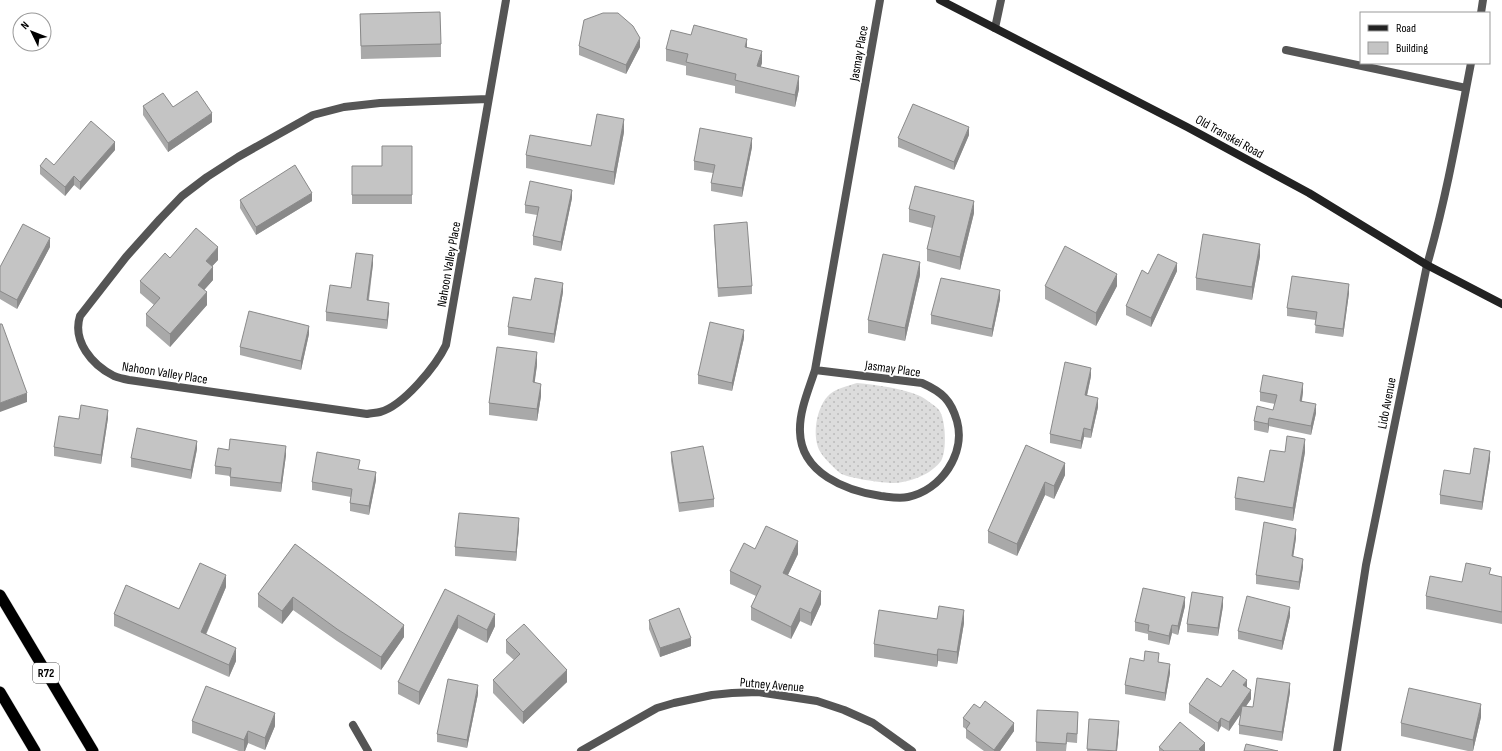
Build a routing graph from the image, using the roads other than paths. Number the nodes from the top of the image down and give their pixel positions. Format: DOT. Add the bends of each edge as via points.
graph roads {
  1 [pos="506,0"];
  2 [pos="880,0"];
  3 [pos="940,0"];
  4 [pos="1001,0"];
  5 [pos="1483,0"];
  6 [pos="1481,12"];
  7 [pos="995,28"];
  8 [pos="1286,50"];
  9 [pos="1471,64"];
  10 [pos="1466,88"];
  11 [pos="488,99"];
  12 [pos="1427,265"];
  13 [pos="1502,304"];
  14 [pos="815,370"];
  15 [pos="0,595"];
  16 [pos="0,692"];
  17 [pos="354,725"];
  18 [pos="34,751"];
  19 [pos="93,751"];
  20 [pos="368,751"];
  21 [pos="581,751"];
  22 [pos="912,751"];
  23 [pos="1337,751"];
  1 -- 11 [label="street, Nahoon Valley Place"];
  2 -- 14 [label="street, Jasmay Place"];
  3 -- 7 [label="main road, Old Transkei Road"];
  4 -- 7 [label="street"];
  5 -- 6 [label="street"];
  7 -- 12 [label="main road, Old Transkei Road" via="1187,126 1308,193"];
  8 -- 10 [label="street"];
  9 -- 10 [label="street, Lido Avenue"];
  10 -- 12 [label="street, Lido Avenue" via="1442,208"];
  11 -- 11 [label="street, Nahoon Valley Place" via="446,345 441,356 424,377 391,407 367,414 129,380 103,369 84,349 77,325 80,316 126,257 160,219 182,196 207,177 313,116 344,107"];
  12 -- 13 [label="main road, Old Transkei Road"];
  12 -- 23 [label="street, Lido Avenue" via="1366,565"];
  14 -- 14 [label="street, Jasmay Place" via="802,411 800,432 806,456 827,478 873,495 895,498 919,494 949,468 955,458 960,435 954,412 943,394 922,383"];
  15 -- 19 [label="highway, R72"];
  16 -- 18 [label="highway"];
  17 -- 20 [label="street"];
  21 -- 22 [label="street, Putney Avenue" via="652,711 674,703 712,695 758,692 817,701 844,710 873,723"];
}
